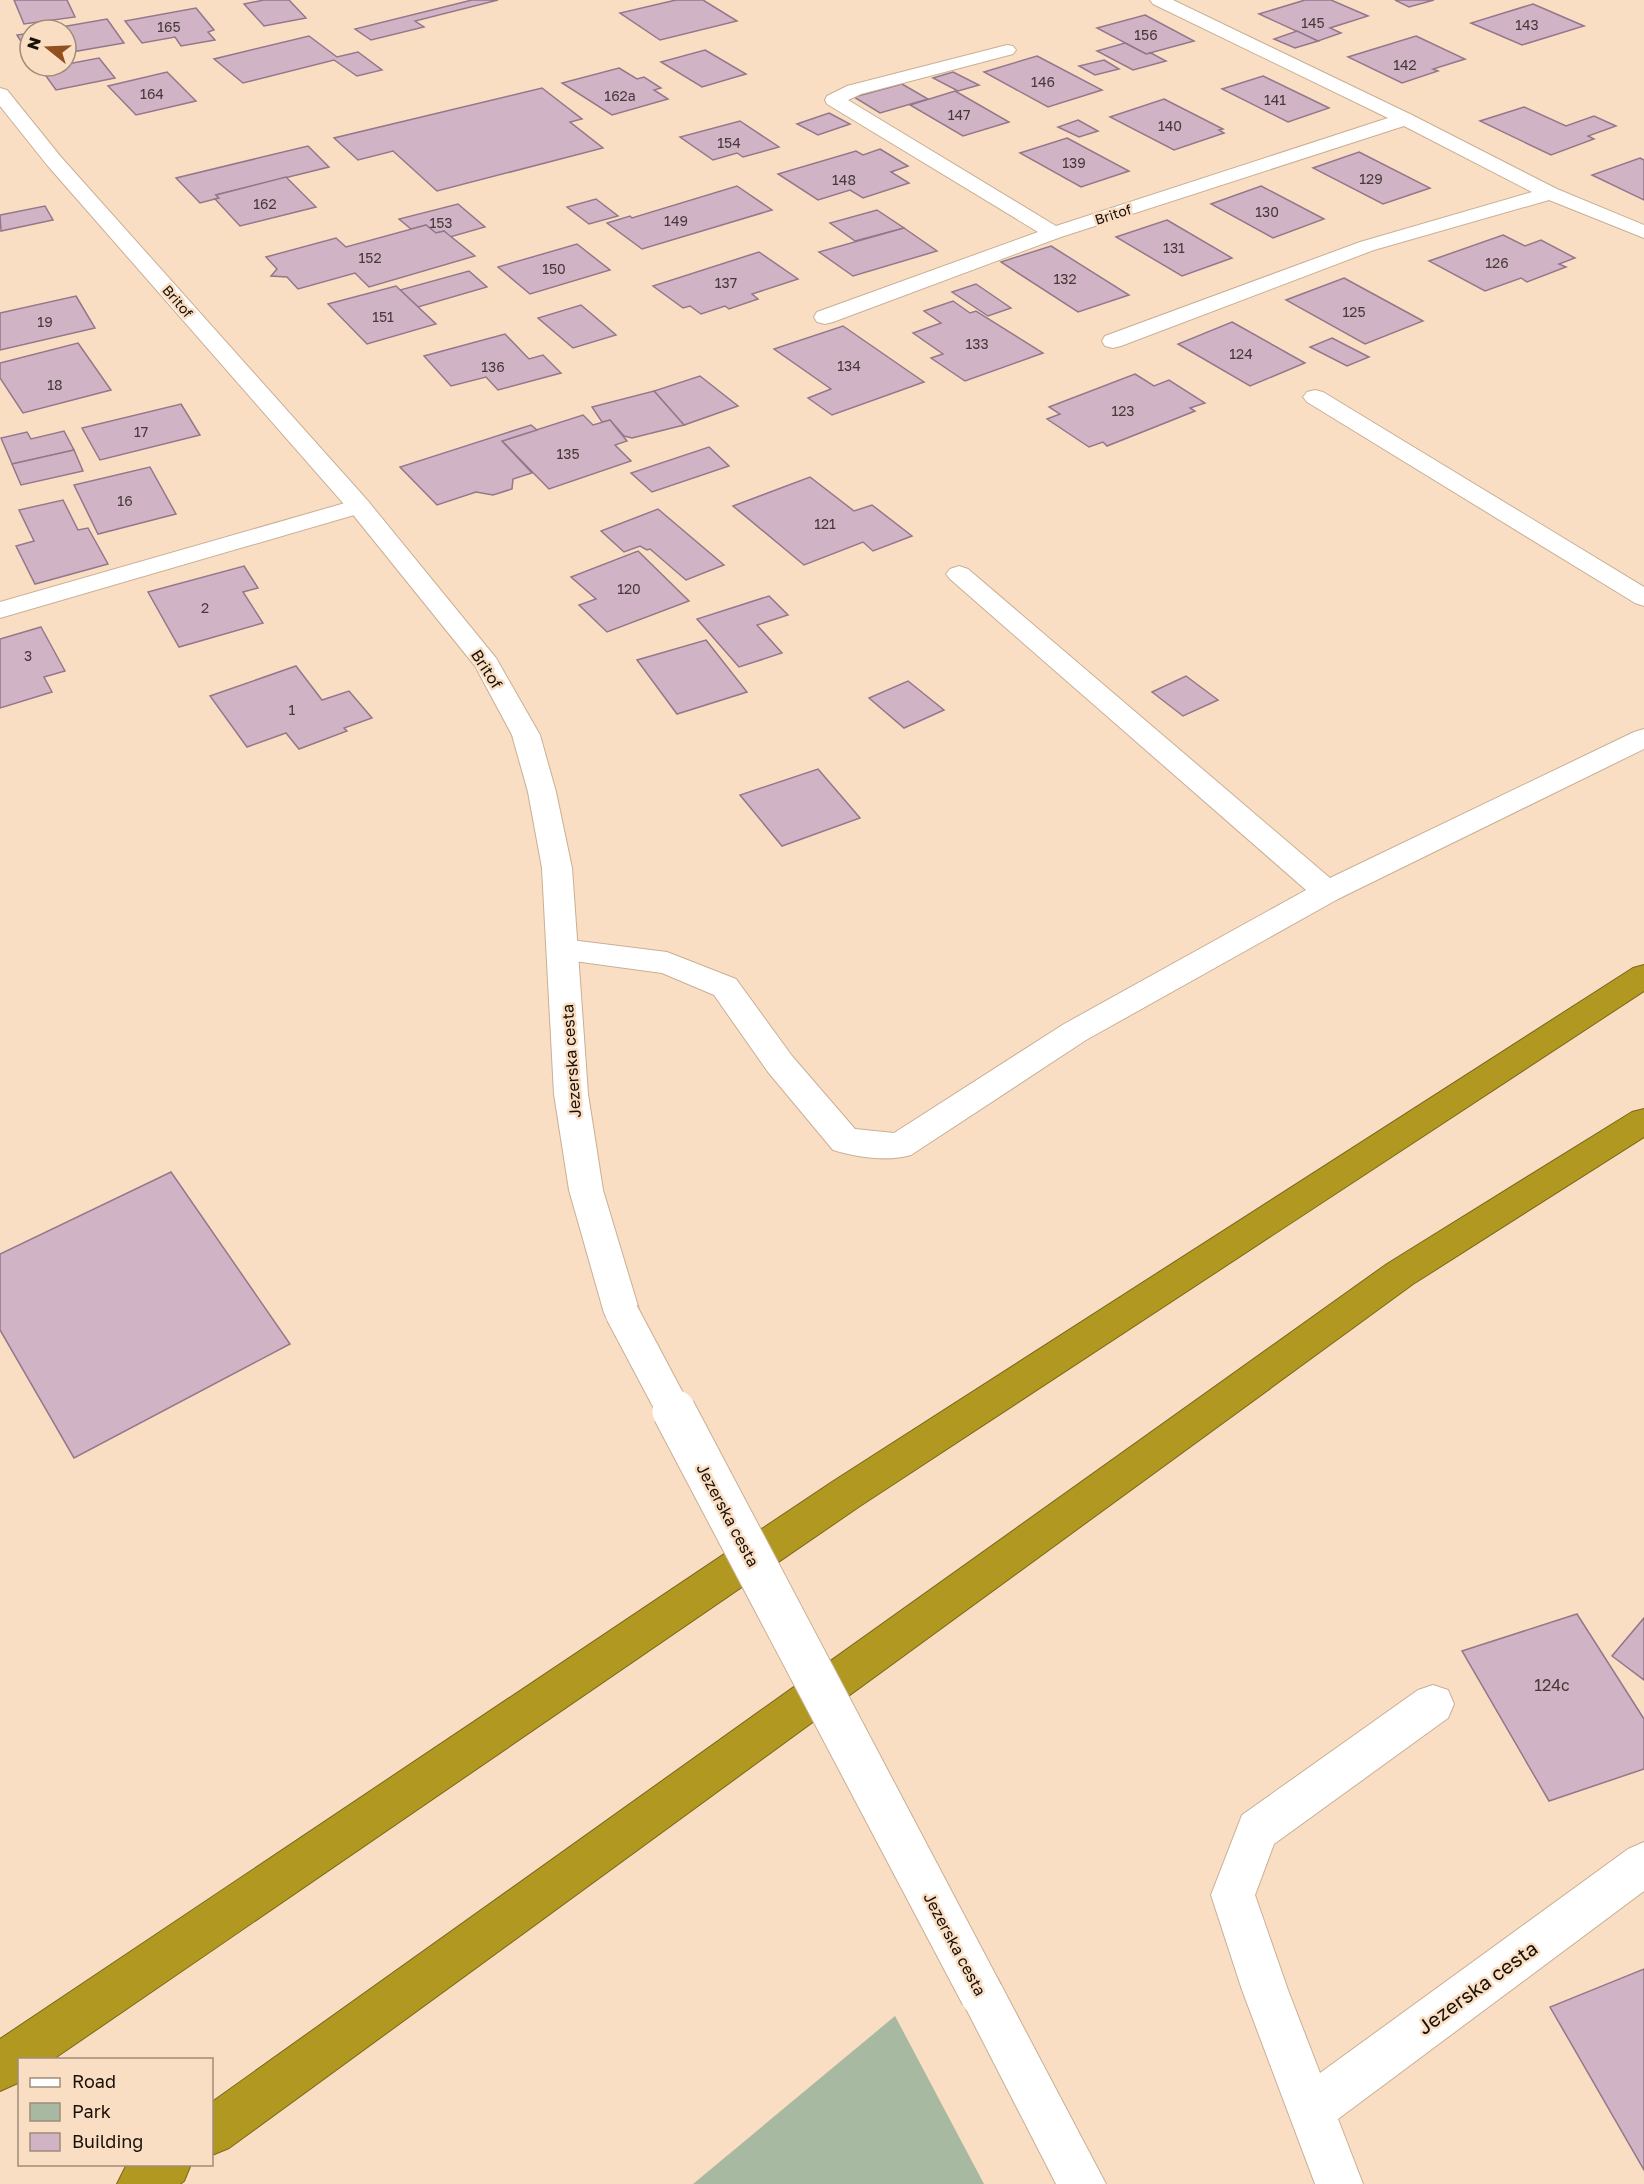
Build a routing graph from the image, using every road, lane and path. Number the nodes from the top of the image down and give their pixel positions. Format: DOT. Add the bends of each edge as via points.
graph roads {
  1 [pos="1159,0"];
  2 [pos="1007,50"];
  3 [pos="0,94"];
  4 [pos="1405,119"];
  5 [pos="1550,193"];
  6 [pos="1644,232"];
  7 [pos="1054,233"];
  8 [pos="825,317"];
  9 [pos="1113,341"];
  10 [pos="1315,398"];
  11 [pos="358,506"];
  12 [pos="959,574"];
  13 [pos="1644,598"];
  14 [pos="0,610"];
  15 [pos="1644,738"];
  16 [pos="542,792"];
  17 [pos="1327,892"];
  18 [pos="563,950"];
  19 [pos="1644,976"];
  20 [pos="1644,1120"];
  21 [pos="1433,1704"];
  22 [pos="1644,1864"];
  23 [pos="0,2067"];
  24 [pos="1310,2110"];
  25 [pos="213,2131"];
  26 [pos="164,2166"];
  27 [pos="141,2184"];
  28 [pos="1082,2184"];
  29 [pos="1339,2184"];
  1 -- 4 [label="street"];
  2 -- 7 [label="street" via="854,90 834,100"];
  3 -- 11 [label="street, Britof" via="54,161"];
  4 -- 5 [label="street"];
  4 -- 7 [label="street, Britof"];
  5 -- 6 [label="street"];
  5 -- 9 [label="street" via="1367,246"];
  7 -- 8 [label="street, Britof"];
  10 -- 13 [label="street"];
  11 -- 14 [label="street"];
  11 -- 16 [label="street, Britof" via="487,664 526,735"];
  12 -- 17 [label="street"];
  15 -- 17 [label="street"];
  16 -- 18 [label="street, Jezerska cesta" via="557,868"];
  17 -- 18 [label="street" via="1075,1032 899,1146 845,1141 780,1064 725,987 667,963"];
  18 -- 28 [label="street, Jezerska cesta, bridge" via="571,1094 585,1190 622,1313"];
  19 -- 23 [label="highway" via="846,1494"];
  20 -- 25 [label="highway" via="1400,1274"];
  21 -- 24 [label="street" via="1257,1830 1233,1895"];
  22 -- 24 [label="street, Jezerska cesta"];
  24 -- 29 [label="street"];
  26 -- 27 [label="highway"];
}
